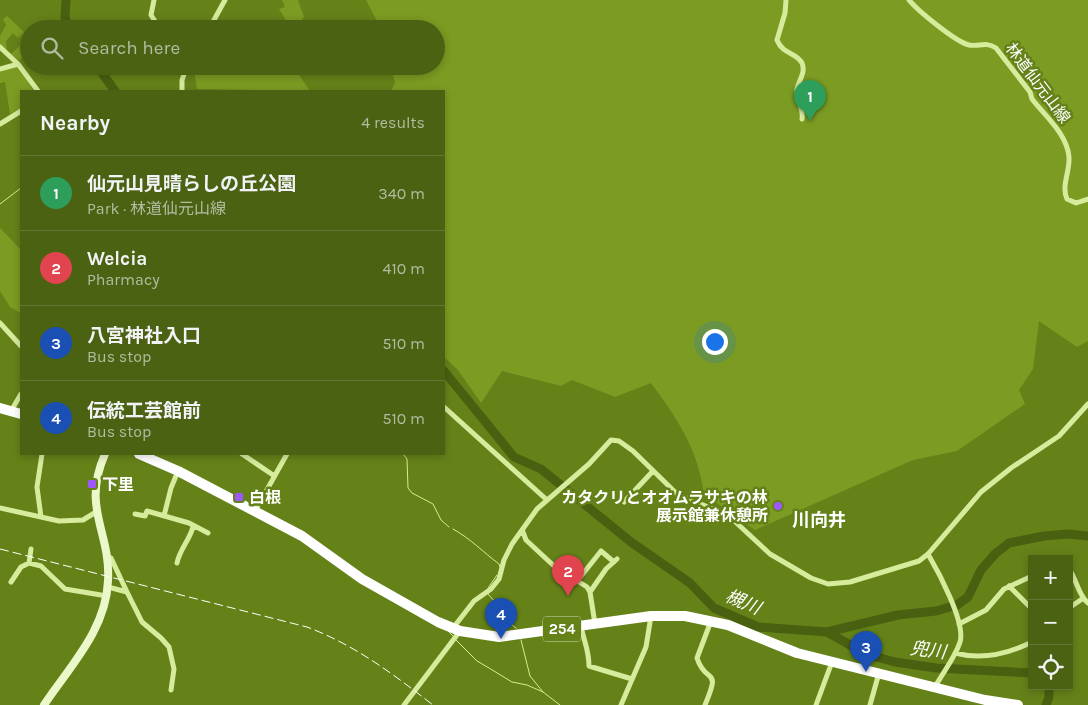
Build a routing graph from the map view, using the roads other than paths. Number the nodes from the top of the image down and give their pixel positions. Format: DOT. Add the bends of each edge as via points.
graph roads {
  1 [pos="154,0"];
  2 [pos="225,0"];
  3 [pos="786,0"];
  4 [pos="909,0"];
  5 [pos="154,20"];
  6 [pos="214,20"];
  7 [pos="0,47"];
  8 [pos="18,64"];
  9 [pos="20,67"];
  10 [pos="0,69"];
  11 [pos="26,75"];
  12 [pos="183,75"];
  13 [pos="37,90"];
  14 [pos="182,90"];
  15 [pos="20,112"];
  16 [pos="802,119"];
  17 [pos="0,124"];
  18 [pos="1088,199"];
  19 [pos="0,324"];
  20 [pos="20,345"];
  21 [pos="20,398"];
  22 [pos="1088,404"];
  23 [pos="0,408"];
  24 [pos="445,408"];
  25 [pos="16,412"];
  26 [pos="42,455"];
  27 [pos="106,455"];
  28 [pos="243,455"];
  29 [pos="285,455"];
  30 [pos="152,456"];
  31 [pos="178,471"];
  32 [pos="653,471"];
  33 [pos="273,475"];
  34 [pos="547,500"];
  35 [pos="624,502"];
  36 [pos="0,508"];
  37 [pos="255,511"];
  38 [pos="96,512"];
  39 [pos="135,514"];
  40 [pos="164,516"];
  41 [pos="41,517"];
  42 [pos="192,527"];
  43 [pos="523,532"];
  44 [pos="208,533"];
  45 [pos="31,549"];
  46 [pos="928,554"];
  47 [pos="106,556"];
  48 [pos="29,563"];
  49 [pos="177,563"];
  50 [pos="1073,574"];
  51 [pos="1028,578"];
  52 [pos="578,580"];
  53 [pos="10,582"];
  54 [pos="1009,586"];
  55 [pos="108,587"];
  56 [pos="127,592"];
  57 [pos="590,592"];
  58 [pos="107,596"];
  59 [pos="1082,599"];
  60 [pos="1088,604"];
  61 [pos="1028,605"];
  62 [pos="1073,605"];
  63 [pos="651,616"];
  64 [pos="711,621"];
  65 [pos="958,623"];
  66 [pos="595,624"];
  67 [pos="581,626"];
  68 [pos="456,630"];
  69 [pos="1028,644"];
  70 [pos="954,655"];
  71 [pos="832,662"];
  72 [pos="879,673"];
  73 [pos="632,679"];
  74 [pos="935,687"];
  75 [pos="172,690"];
  76 [pos="44,705"];
  77 [pos="404,705"];
  78 [pos="621,705"];
  79 [pos="705,705"];
  80 [pos="816,705"];
  81 [pos="870,705"];
  82 [pos="1018,705"];
  1 -- 5 [label="street" via="151,15"];
  2 -- 6 [label="street"];
  3 -- 16 [label="street" via="777,40 780,47 802,63 804,73 797,91"];
  4 -- 18 [label="street, 林道仙元山線" via="948,35 956,36 968,45 989,44 996,48 1064,137 1068,164 1064,193 1067,199 1073,203"];
  7 -- 8 [label="street"];
  8 -- 9 [label="street"];
  8 -- 10 [label="street"];
  11 -- 13 [label="street"];
  12 -- 14 [label="street"];
  15 -- 17 [label="street"];
  19 -- 20 [label="street"];
  21 -- 25 [label="street"];
  22 -- 46 [label="street" via="1059,436 981,492"];
  23 -- 25 [label="highway"];
  24 -- 34 [label="street"];
  26 -- 41 [label="street" via="37,488"];
  27 -- 38 [label="street" via="96,482"];
  28 -- 33 [label="street"];
  29 -- 33 [label="street"];
  30 -- 31 [label="highway, 254"];
  31 -- 37 [label="highway, 254"];
  31 -- 40 [label="street"];
  32 -- 34 [label="street" via="633,451 615,440 609,441 577,475"];
  32 -- 35 [label="street"];
  32 -- 46 [label="street" via="677,494 730,516 770,554 828,584 850,582 919,561"];
  33 -- 37 [label="street"];
  34 -- 43 [label="street" via="530,518"];
  36 -- 41 [label="street"];
  37 -- 68 [label="highway, 254" via="302,536 389,595"];
  38 -- 41 [label="street" via="80,520 59,521"];
  38 -- 47 [label="street"];
  39 -- 40 [label="street" via="145,516 147,511"];
  40 -- 42 [label="street" via="189,523"];
  42 -- 44 [label="street"];
  42 -- 49 [label="street" via="189,542 182,548"];
  43 -- 52 [label="street" via="526,540 554,566"];
  43 -- 68 [label="street" via="512,544 499,579 474,601"];
  45 -- 48 [label="street"];
  46 -- 65 [label="street" via="938,570"];
  47 -- 55 [label="street"];
  47 -- 56 [label="street" via="111,558"];
  48 -- 53 [label="street" via="20,566"];
  48 -- 58 [label="street" via="41,566 68,590"];
  50 -- 59 [label="street"];
  51 -- 54 [label="street"];
  52 -- 57 [label="street"];
  52 -- 57 [label="street" via="601,551 615,560"];
  54 -- 61 [label="street"];
  54 -- 65 [label="street" via="986,610"];
  55 -- 56 [label="street"];
  55 -- 58 [label="street"];
  56 -- 75 [label="street" via="142,622 169,648 174,669"];
  57 -- 66 [label="street"];
  58 -- 76 [label="street" via="92,635"];
  59 -- 60 [label="street"];
  59 -- 62 [label="street"];
  63 -- 64 [label="highway, 254"];
  63 -- 66 [label="highway, 254"];
  63 -- 73 [label="street" via="646,647"];
  64 -- 71 [label="highway, 254" via="797,653"];
  64 -- 79 [label="street" via="697,658 714,682"];
  65 -- 70 [label="street" via="961,638"];
  66 -- 67 [label="highway, 254"];
  67 -- 68 [label="highway, 254" via="499,637"];
  67 -- 73 [label="street" via="590,651 589,666"];
  68 -- 77 [label="street"];
  69 -- 70 [label="street" via="979,657"];
  70 -- 74 [label="street"];
  71 -- 72 [label="highway, 254"];
  71 -- 80 [label="street"];
  72 -- 74 [label="highway, 254"];
  72 -- 81 [label="street"];
  73 -- 78 [label="street"];
  74 -- 82 [label="highway, 254"];
}
